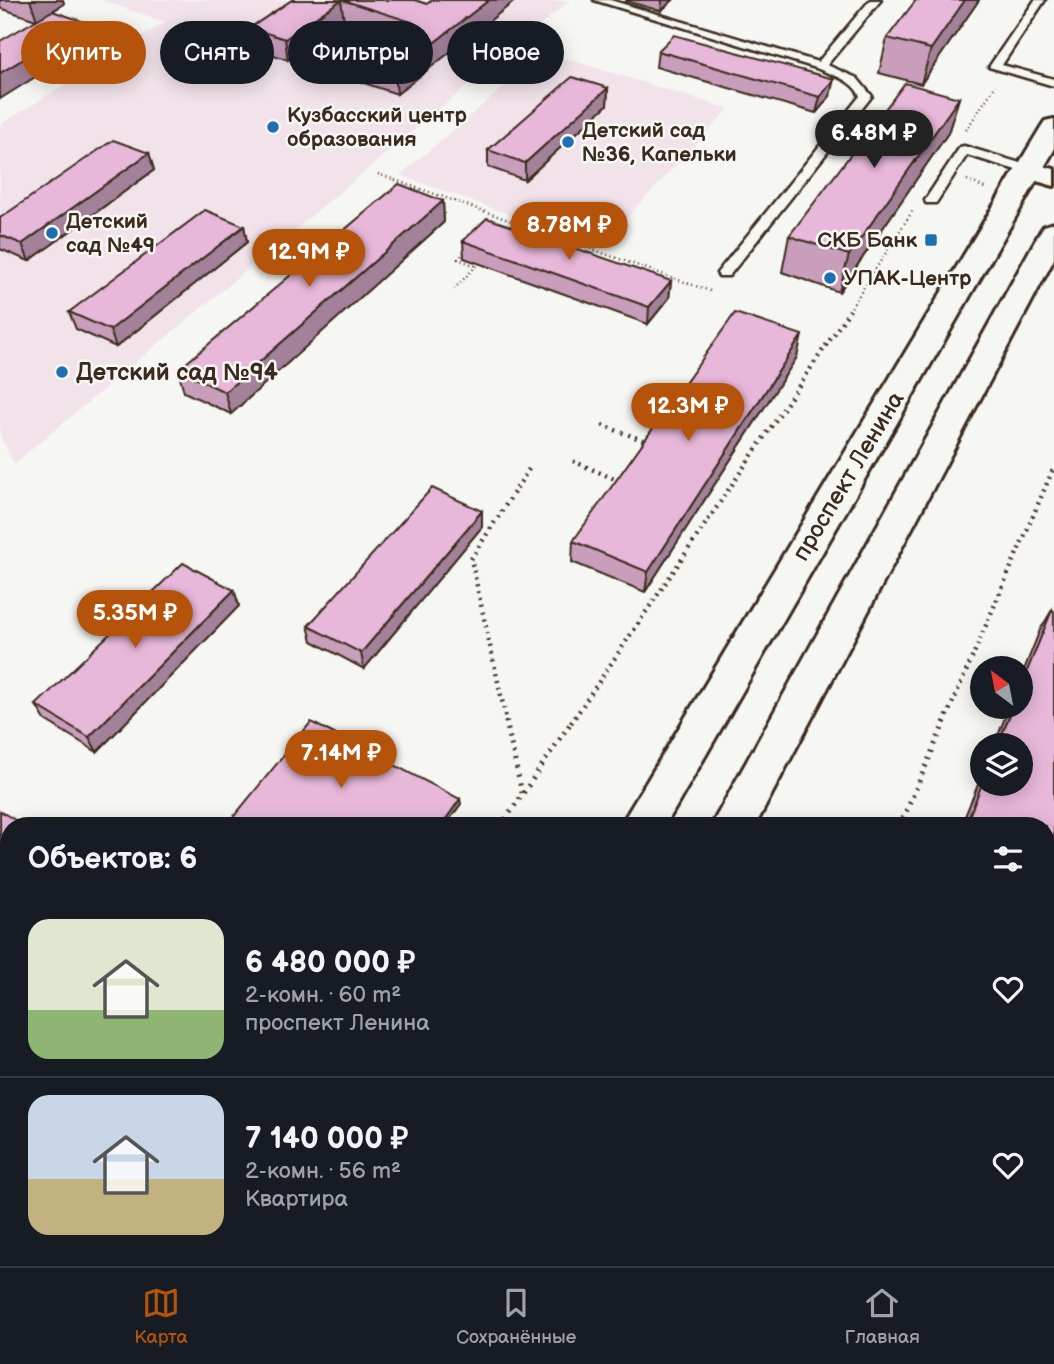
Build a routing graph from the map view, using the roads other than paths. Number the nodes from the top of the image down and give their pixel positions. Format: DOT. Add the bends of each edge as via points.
graph roads {
  1 [pos="599,0"];
  2 [pos="876,0"];
  3 [pos="1040,0"];
  4 [pos="820,66"];
  5 [pos="1054,83"];
  6 [pos="1054,127"];
  7 [pos="1041,174"];
  8 [pos="924,201"];
  9 [pos="1049,251"];
  10 [pos="724,273"];
  11 [pos="648,817"];
  12 [pos="738,817"];
  1 -- 4 [label="lane"];
  2 -- 4 [label="lane"];
  3 -- 5 [label="lane" via="995,67"];
  4 -- 10 [label="lane" via="854,80 866,96"];
  6 -- 7 [label="main road, проспект Ленина"];
  7 -- 8 [label="lane" via="964,150"];
  7 -- 11 [label="main road, проспект Ленина"];
  9 -- 12 [label="main road"];
}
